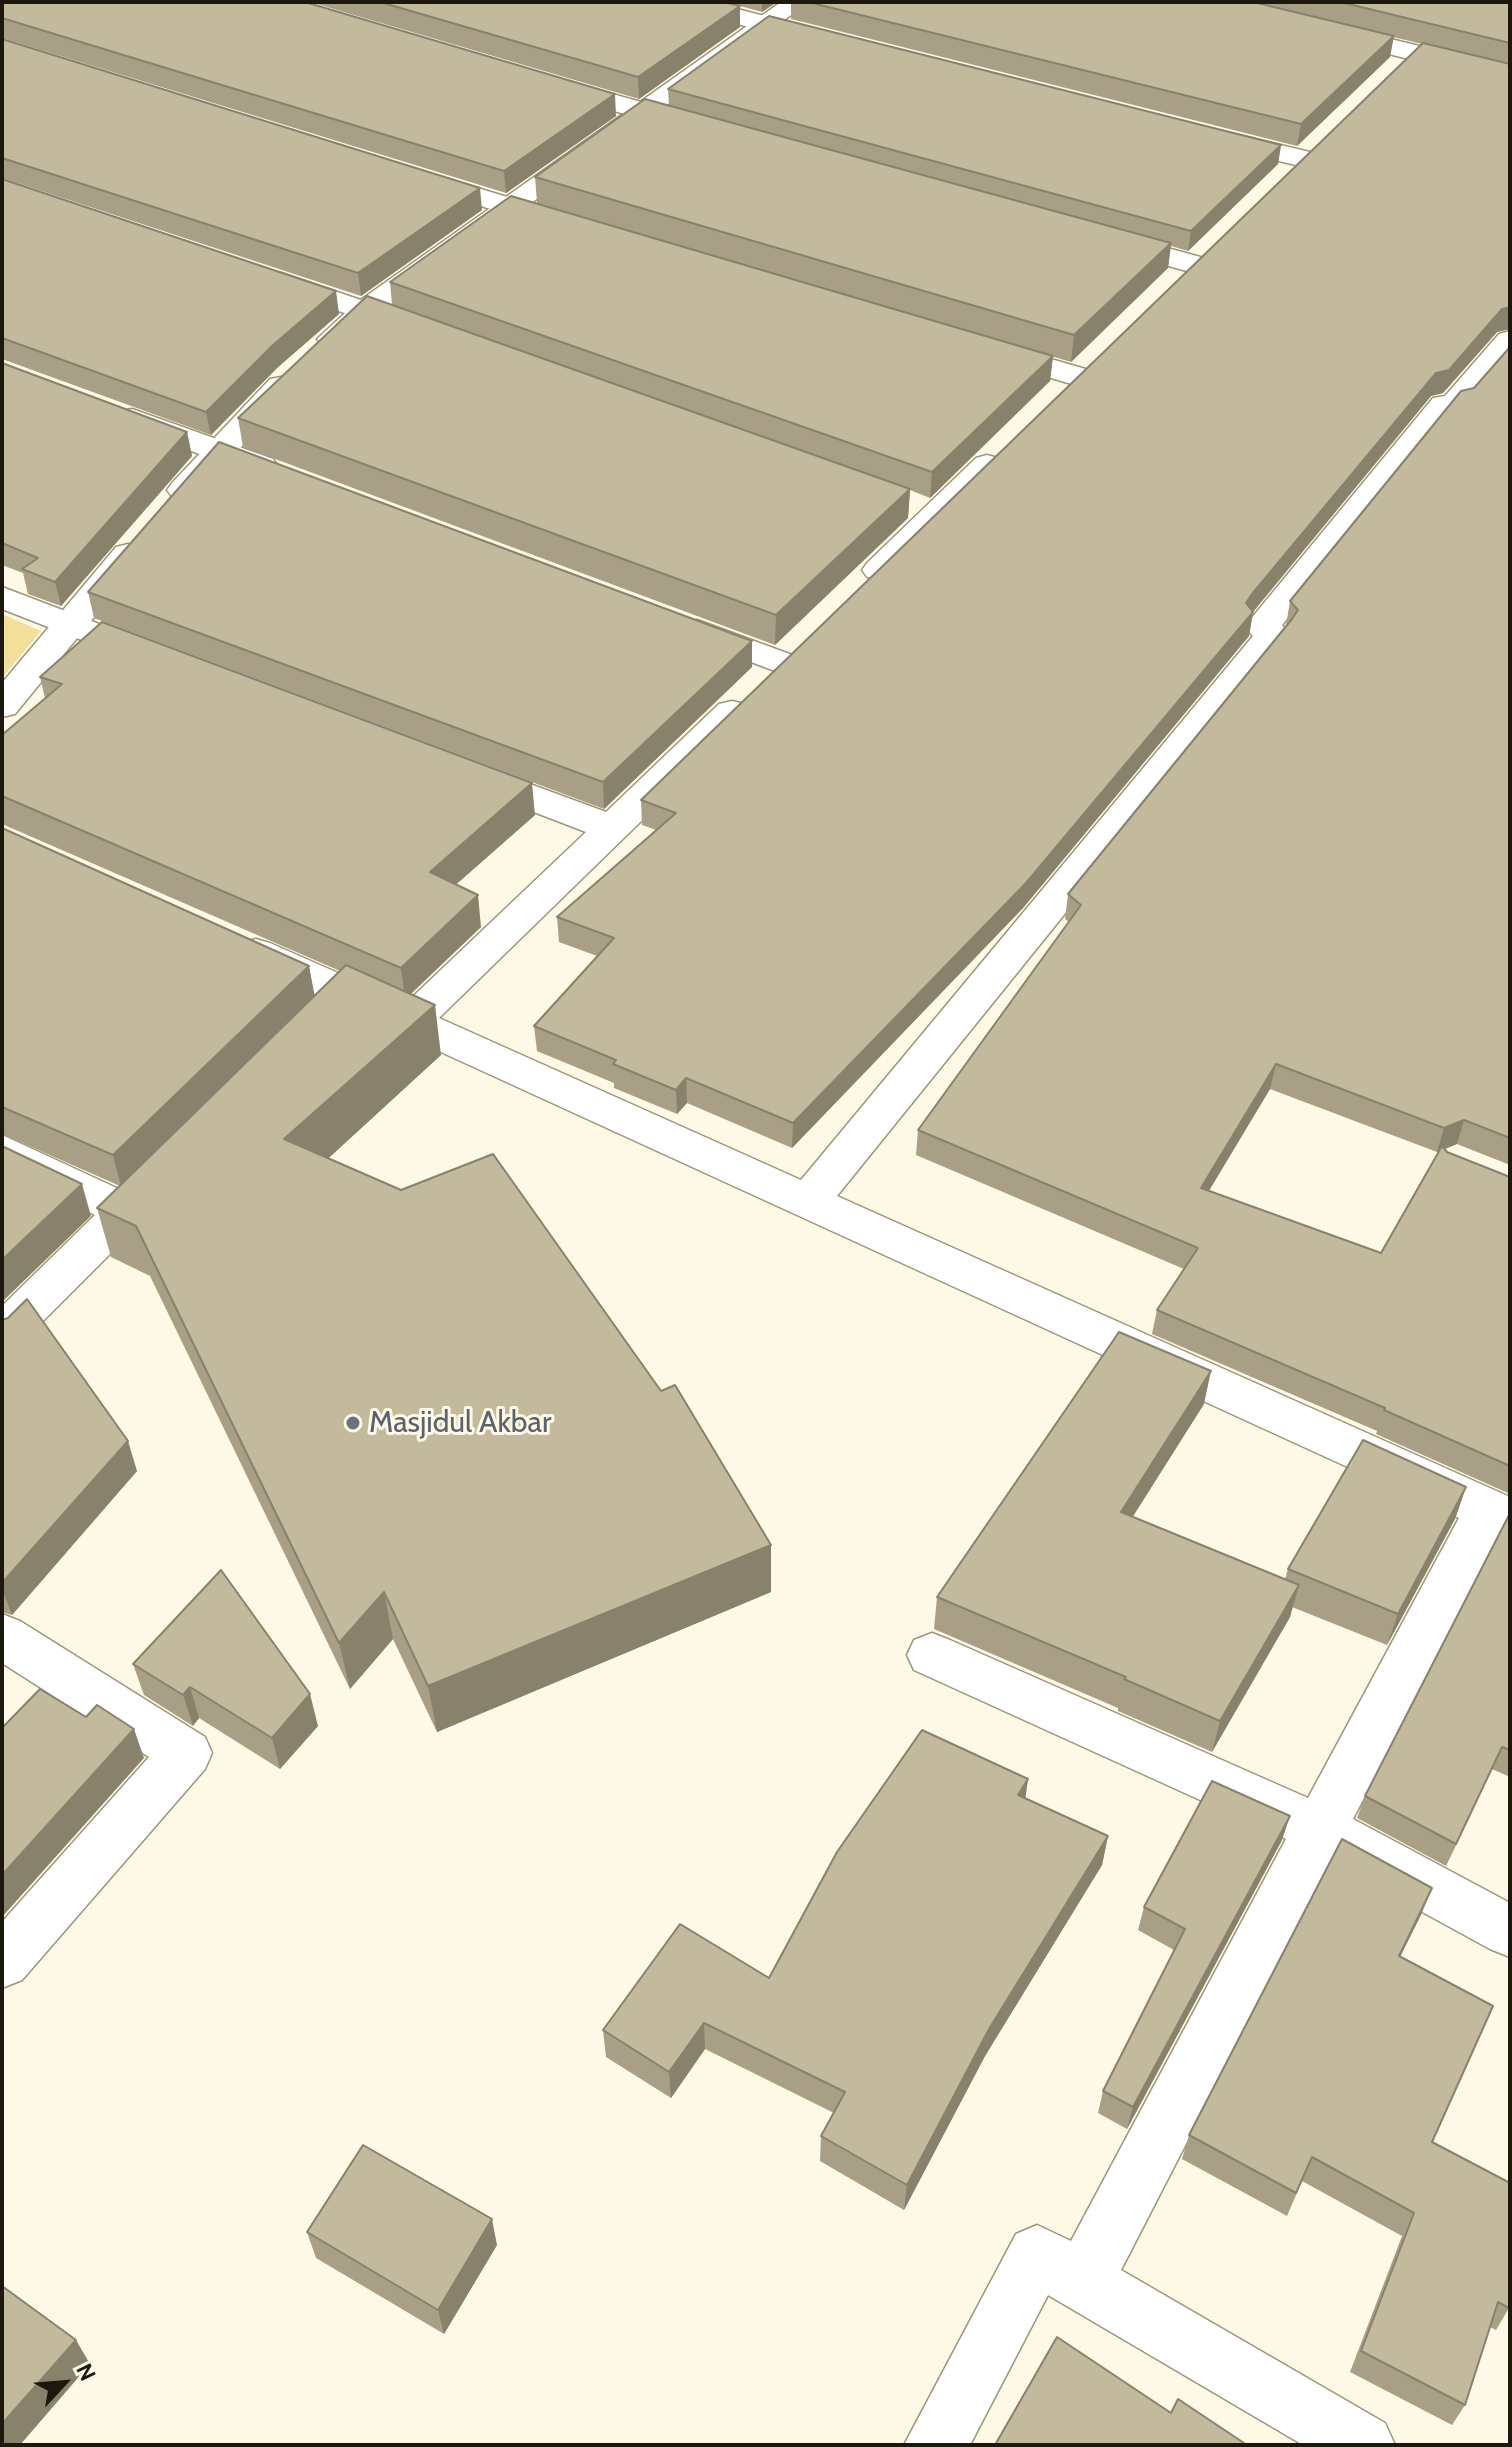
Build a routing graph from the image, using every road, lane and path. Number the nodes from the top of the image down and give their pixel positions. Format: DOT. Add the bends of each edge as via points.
graph roads {
  1 [pos="681,2"];
  2 [pos="797,2"];
  3 [pos="764,24"];
  4 [pos="1310,27"];
  5 [pos="841,43"];
  6 [pos="1510,76"];
  7 [pos="535,80"];
  8 [pos="640,111"];
  9 [pos="717,132"];
  10 [pos="1196,132"];
  11 [pos="1304,159"];
  12 [pos="404,173"];
  13 [pos="508,206"];
  14 [pos="583,228"];
  15 [pos="1087,234"];
  16 [pos="1195,264"];
  17 [pos="259,275"];
  18 [pos="365,310"];
  19 [pos="440,337"];
  20 [pos="1510,340"];
  21 [pos="973,345"];
  22 [pos="1078,377"];
  23 [pos="103,407"];
  24 [pos="1013,440"];
  25 [pos="218,450"];
  26 [pos="293,478"];
  27 [pos="168,508"];
  28 [pos="148,531"];
  29 [pos="860,588"];
  30 [pos="2,597"];
  31 [pos="664,618"];
  32 [pos="67,624"];
  33 [pos="170,663"];
  34 [pos="2,706"];
  35 [pos="450,767"];
  36 [pos="612,828"];
  37 [pos="218,935"];
  38 [pos="348,994"];
  39 [pos="411,1022"];
  40 [pos="314,1026"];
  41 [pos="2,1151"];
  42 [pos="171,1168"];
  43 [pos="808,1202"];
  44 [pos="126,1211"];
  45 [pos="2,1334"];
  46 [pos="1499,1514"];
  47 [pos="2,1636"];
  48 [pos="932,1655"];
  49 [pos="1318,1828"];
  50 [pos="1510,1931"];
  51 [pos="2,1962"];
  52 [pos="1082,2282"];
  53 [pos="936,2445"];
  54 [pos="1363,2445"];
  1 -- 3 [label="street"];
  2 -- 3 [label="street"];
  3 -- 5 [label="street"];
  3 -- 8 [label="street"];
  4 -- 6 [label="street" via="1403,63"];
  7 -- 8 [label="street"];
  8 -- 9 [label="street"];
  8 -- 13 [label="street"];
  10 -- 11 [label="street"];
  12 -- 13 [label="street"];
  13 -- 14 [label="street"];
  13 -- 18 [label="street"];
  15 -- 16 [label="street"];
  17 -- 18 [label="street"];
  18 -- 19 [label="street"];
  18 -- 25 [label="street"];
  20 -- 43 [label="street" via="1455,403 1444,405 1262,627 1273,634"];
  21 -- 22 [label="street"];
  23 -- 25 [label="street"];
  24 -- 29 [label="street" via="922,508"];
  25 -- 26 [label="street"];
  25 -- 27 [label="street"];
  28 -- 32 [label="street"];
  30 -- 32 [label="street"];
  31 -- 36 [label="street" via="774,671"];
  32 -- 33 [label="street"];
  32 -- 34 [label="street"];
  35 -- 36 [label="street"];
  36 -- 39 [label="street"];
  37 -- 38 [label="street"];
  38 -- 39 [label="street"];
  38 -- 40 [label="street"];
  39 -- 43 [label="street"];
  41 -- 44 [label="street"];
  42 -- 44 [label="street"];
  43 -- 46 [label="street"];
  44 -- 45 [label="street"];
  46 -- 49 [label="street"];
  47 -- 51 [label="street" via="186,1753"];
  48 -- 49 [label="street"];
  49 -- 50 [label="street"];
  49 -- 52 [label="street"];
  52 -- 53 [label="street" via="1037,2255"];
  52 -- 54 [label="street"];
}
